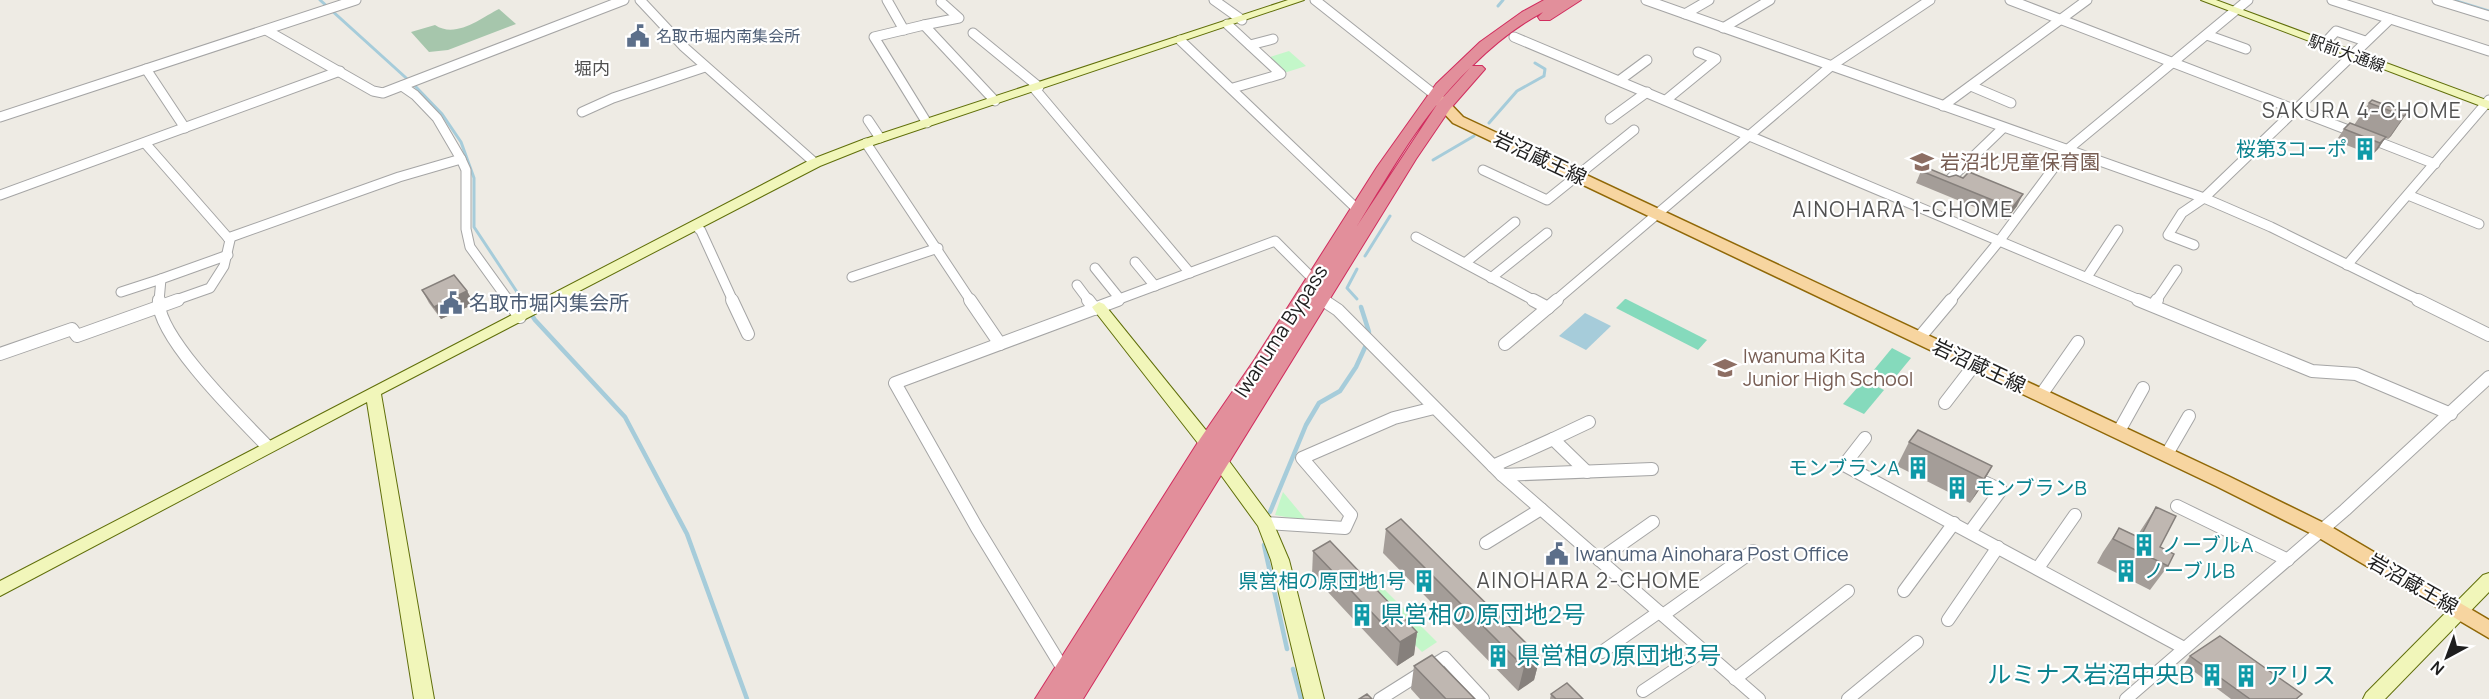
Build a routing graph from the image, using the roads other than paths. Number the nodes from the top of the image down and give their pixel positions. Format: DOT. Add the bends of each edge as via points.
graph roads {
  1 [pos="356,0"];
  2 [pos="624,0"];
  3 [pos="640,0"];
  4 [pos="887,0"];
  5 [pos="1214,0"];
  6 [pos="1299,0"];
  7 [pos="1315,0"];
  8 [pos="1555,0"];
  9 [pos="1574,0"];
  10 [pos="1646,0"];
  11 [pos="1709,0"];
  12 [pos="1770,0"];
  13 [pos="1930,0"];
  14 [pos="2010,0"];
  15 [pos="2087,0"];
  16 [pos="2206,0"];
  17 [pos="2248,0"];
  18 [pos="2332,0"];
  19 [pos="2437,0"];
  20 [pos="941,2"];
  21 [pos="2345,2"];
  22 [pos="2235,11"];
  23 [pos="1685,14"];
  24 [pos="2489,16"];
  25 [pos="2390,19"];
  26 [pos="1242,20"];
  27 [pos="2061,20"];
  28 [pos="1227,24"];
  29 [pos="924,25"];
  30 [pos="1723,28"];
  31 [pos="266,30"];
  32 [pos="904,30"];
  33 [pos="973,33"];
  34 [pos="2207,35"];
  35 [pos="1514,37"];
  36 [pos="1272,39"];
  37 [pos="1180,40"];
  38 [pos="2365,41"];
  39 [pos="2324,44"];
  40 [pos="1250,45"];
  41 [pos="2246,49"];
  42 [pos="2489,51"];
  43 [pos="1698,52"];
  44 [pos="2352,54"];
  45 [pos="1647,60"];
  46 [pos="2175,63"];
  47 [pos="1831,66"];
  48 [pos="705,67"];
  49 [pos="146,69"];
  50 [pos="340,71"];
  51 [pos="1620,80"];
  52 [pos="407,84"];
  53 [pos="1971,86"];
  54 [pos="1036,87"];
  55 [pos="1233,88"];
  56 [pos="1647,92"];
  57 [pos="1439,100"];
  58 [pos="1666,100"];
  59 [pos="995,101"];
  60 [pos="2011,103"];
  61 [pos="2488,103"];
  62 [pos="1943,106"];
  63 [pos="2296,110"];
  64 [pos="582,112"];
  65 [pos="0,117"];
  66 [pos="1610,119"];
  67 [pos="868,120"];
  68 [pos="927,123"];
  69 [pos="185,128"];
  70 [pos="2003,128"];
  71 [pos="1634,130"];
  72 [pos="1749,134"];
  73 [pos="873,141"];
  74 [pos="145,143"];
  75 [pos="2067,150"];
  76 [pos="461,159"];
  77 [pos="815,164"];
  78 [pos="2435,164"];
  79 [pos="1483,170"];
  80 [pos="1578,176"];
  81 [pos="1931,177"];
  82 [pos="0,195"];
  83 [pos="2409,195"];
  84 [pos="2204,198"];
  85 [pos="1358,210"];
  86 [pos="1657,213"];
  87 [pos="1515,222"];
  88 [pos="2478,224"];
  89 [pos="696,226"];
  90 [pos="2118,230"];
  91 [pos="1546,233"];
  92 [pos="1416,237"];
  93 [pos="228,238"];
  94 [pos="2000,240"];
  95 [pos="2194,245"];
  96 [pos="938,248"];
  97 [pos="228,255"];
  98 [pos="1135,262"];
  99 [pos="1465,263"];
  100 [pos="2347,265"];
  101 [pos="1095,268"];
  102 [pos="2176,270"];
  103 [pos="1190,273"];
  104 [pos="852,277"];
  105 [pos="2086,277"];
  106 [pos="1491,278"];
  107 [pos="161,279"];
  108 [pos="1077,285"];
  109 [pos="1155,286"];
  110 [pos="1317,290"];
  111 [pos="121,292"];
  112 [pos="1120,299"];
  113 [pos="2154,305"];
  114 [pos="158,306"];
  115 [pos="1097,308"];
  116 [pos="1548,308"];
  117 [pos="525,315"];
  118 [pos="748,334"];
  119 [pos="2489,335"];
  120 [pos="1920,337"];
  121 [pos="2078,342"];
  122 [pos="1000,344"];
  123 [pos="1505,344"];
  124 [pos="0,354"];
  125 [pos="1975,364"];
  126 [pos="2489,376"];
  127 [pos="2143,388"];
  128 [pos="373,392"];
  129 [pos="2041,395"];
  130 [pos="1945,403"];
  131 [pos="1434,408"];
  132 [pos="2451,414"];
  133 [pos="2189,416"];
  134 [pos="1589,422"];
  135 [pos="2119,431"];
  136 [pos="1865,438"];
  137 [pos="1553,439"];
  138 [pos="1207,444"];
  139 [pos="268,447"];
  140 [pos="2167,454"];
  141 [pos="1220,462"];
  142 [pos="1652,469"];
  143 [pos="1498,470"];
  144 [pos="1587,472"];
  145 [pos="1980,480"];
  146 [pos="2177,506"];
  147 [pos="1541,509"];
  148 [pos="2075,515"];
  149 [pos="1653,522"];
  150 [pos="1265,523"];
  151 [pos="1954,523"];
  152 [pos="2321,530"];
  153 [pos="1971,532"];
  154 [pos="1486,543"];
  155 [pos="1998,547"];
  156 [pos="1753,551"];
  157 [pos="1599,560"];
  158 [pos="2288,560"];
  159 [pos="2038,568"];
  160 [pos="2489,580"];
  161 [pos="2,584"];
  162 [pos="1848,591"];
  163 [pos="1904,591"];
  164 [pos="2460,611"];
  165 [pos="1661,613"];
  166 [pos="1948,620"];
  167 [pos="2489,630"];
  168 [pos="1917,642"];
  169 [pos="2184,648"];
  170 [pos="1703,651"];
  171 [pos="1602,652"];
  172 [pos="1065,672"];
  173 [pos="1735,679"];
  174 [pos="1643,691"];
  175 [pos="1074,696"];
  176 [pos="424,699"];
  177 [pos="1047,699"];
  178 [pos="1314,699"];
  179 [pos="1380,699"];
  180 [pos="1483,699"];
  181 [pos="1759,699"];
  182 [pos="1848,699"];
  183 [pos="2126,699"];
  184 [pos="2373,699"];
  1 -- 31 [label="street"];
  2 -- 52 [label="street"];
  3 -- 48 [label="street"];
  4 -- 32 [label="street"];
  5 -- 26 [label="street"];
  6 -- 26 [label="street"];
  7 -- 57 [label="street"];
  8 -- 57 [label="highway, Iwanuma Bypass" via="1527,15 1468,59"];
  9 -- 35 [label="highway, Iwanuma Bypass"];
  10 -- 23 [label="street"];
  11 -- 23 [label="street"];
  12 -- 30 [label="street"];
  13 -- 47 [label="street"];
  14 -- 27 [label="street"];
  15 -- 27 [label="street"];
  16 -- 22 [label="street, 駅前大通線"];
  17 -- 22 [label="street"];
  18 -- 21 [label="street"];
  19 -- 24 [label="street"];
  20 -- 29 [label="street" via="959,18"];
  21 -- 25 [label="street"];
  22 -- 34 [label="street"];
  22 -- 39 [label="street, 駅前大通線"];
  23 -- 30 [label="street"];
  25 -- 38 [label="street"];
  25 -- 42 [label="street"];
  26 -- 28 [label="street"];
  27 -- 46 [label="street"];
  27 -- 53 [label="street"];
  28 -- 37 [label="street"];
  28 -- 40 [label="street"];
  29 -- 32 [label="street"];
  29 -- 59 [label="street"];
  30 -- 47 [label="street"];
  31 -- 49 [label="street"];
  31 -- 50 [label="street"];
  32 -- 68 [label="street" via="874,37"];
  33 -- 54 [label="street"];
  34 -- 41 [label="street"];
  34 -- 46 [label="street"];
  35 -- 51 [label="street"];
  35 -- 57 [label="highway, Iwanuma Bypass"];
  36 -- 40 [label="street"];
  37 -- 54 [label="street"];
  37 -- 55 [label="street"];
  38 -- 39 [label="street" via="2336,31"];
  38 -- 44 [label="street"];
  39 -- 44 [label="street, 駅前大通線"];
  40 -- 55 [label="street" via="1281,74"];
  43 -- 58 [label="street" via="1716,59"];
  44 -- 61 [label="street, 駅前大通線"];
  44 -- 63 [label="street"];
  45 -- 51 [label="street"];
  46 -- 63 [label="street"];
  46 -- 75 [label="street"];
  47 -- 62 [label="street"];
  47 -- 72 [label="street"];
  48 -- 64 [label="street"];
  48 -- 77 [label="street"];
  49 -- 65 [label="street"];
  49 -- 69 [label="street"];
  50 -- 52 [label="street" via="383,93"];
  50 -- 69 [label="street"];
  51 -- 56 [label="street"];
  52 -- 76 [label="street" via="437,118"];
  53 -- 60 [label="street"];
  53 -- 62 [label="street"];
  54 -- 59 [label="street"];
  54 -- 103 [label="street"];
  55 -- 85 [label="street"];
  56 -- 58 [label="street"];
  56 -- 66 [label="street"];
  57 -- 80 [label="main road, 岩沼蔵王線" via="1458,120"];
  57 -- 85 [label="highway, Iwanuma Bypass"];
  57 -- 110 [label="highway, Iwanuma Bypass"];
  58 -- 72 [label="street"];
  59 -- 68 [label="street"];
  61 -- 78 [label="street"];
  62 -- 70 [label="street"];
  63 -- 78 [label="street"];
  63 -- 84 [label="street"];
  67 -- 73 [label="street"];
  68 -- 73 [label="street"];
  69 -- 74 [label="street"];
  70 -- 75 [label="street"];
  70 -- 81 [label="street" via="1946,183"];
  71 -- 80 [label="street"];
  72 -- 86 [label="street"];
  72 -- 94 [label="street"];
  73 -- 77 [label="street"];
  73 -- 96 [label="street"];
  74 -- 82 [label="street"];
  74 -- 93 [label="street"];
  75 -- 84 [label="street"];
  75 -- 94 [label="street"];
  76 -- 93 [label="street"];
  76 -- 117 [label="street" via="466,170 466,229 470,247"];
  77 -- 89 [label="street"];
  78 -- 83 [label="street"];
  79 -- 80 [label="street" via="1547,200"];
  80 -- 86 [label="main road, 岩沼蔵王線"];
  83 -- 88 [label="street"];
  83 -- 100 [label="street"];
  84 -- 95 [label="street" via="2182,213 2168,235"];
  84 -- 100 [label="street"];
  85 -- 110 [label="highway, Iwanuma Bypass"];
  86 -- 116 [label="street"];
  86 -- 120 [label="main road, 岩沼蔵王線"];
  87 -- 99 [label="street"];
  89 -- 117 [label="street"];
  89 -- 118 [label="street"];
  90 -- 105 [label="street"];
  91 -- 106 [label="street"];
  92 -- 99 [label="street"];
  93 -- 97 [label="street"];
  94 -- 105 [label="street"];
  94 -- 120 [label="street"];
  96 -- 104 [label="street"];
  96 -- 122 [label="street"];
  97 -- 107 [label="street"];
  97 -- 114 [label="street" via="210,288"];
  98 -- 109 [label="street"];
  99 -- 106 [label="street"];
  100 -- 119 [label="street"];
  101 -- 112 [label="street"];
  102 -- 113 [label="street"];
  103 -- 109 [label="street"];
  103 -- 110 [label="street" via="1275,241"];
  105 -- 113 [label="street"];
  106 -- 116 [label="street"];
  107 -- 111 [label="street"];
  107 -- 114 [label="street"];
  108 -- 115 [label="street"];
  109 -- 112 [label="street"];
  110 -- 131 [label="street"];
  110 -- 138 [label="highway, Iwanuma Bypass"];
  110 -- 141 [label="highway, Iwanuma Bypass"];
  112 -- 115 [label="street"];
  113 -- 132 [label="street" via="2312,371 2356,374"];
  114 -- 124 [label="street" via="77,336 72,328"];
  114 -- 139 [label="street" via="186,357"];
  115 -- 122 [label="street"];
  115 -- 138 [label="street"];
  116 -- 123 [label="street"];
  117 -- 128 [label="street"];
  120 -- 125 [label="main road, 岩沼蔵王線"];
  121 -- 129 [label="street"];
  122 -- 172 [label="street" via="895,383"];
  125 -- 129 [label="main road, 岩沼蔵王線"];
  125 -- 130 [label="street"];
  126 -- 132 [label="street"];
  127 -- 135 [label="street"];
  128 -- 139 [label="street"];
  128 -- 176 [label="street"];
  129 -- 135 [label="main road, 岩沼蔵王線"];
  131 -- 143 [label="street"];
  131 -- 150 [label="street" via="1394,418 1302,458 1351,515 1345,528"];
  132 -- 152 [label="street"];
  133 -- 140 [label="street"];
  134 -- 137 [label="street"];
  135 -- 140 [label="main road, 岩沼蔵王線"];
  136 -- 151 [label="street" via="1844,465"];
  137 -- 143 [label="street"];
  137 -- 144 [label="street"];
  138 -- 141 [label="street"];
  138 -- 172 [label="highway, Iwanuma Bypass"];
  139 -- 161 [label="street"];
  140 -- 152 [label="main road, 岩沼蔵王線"];
  141 -- 150 [label="street"];
  141 -- 175 [label="highway, Iwanuma Bypass"];
  142 -- 144 [label="street"];
  143 -- 144 [label="street"];
  143 -- 147 [label="street"];
  145 -- 153 [label="street" via="2001,490"];
  146 -- 158 [label="street"];
  147 -- 154 [label="street"];
  147 -- 157 [label="street"];
  148 -- 159 [label="street"];
  149 -- 157 [label="street"];
  150 -- 178 [label="street" via="1280,560"];
  151 -- 153 [label="street"];
  151 -- 163 [label="street"];
  152 -- 158 [label="street"];
  152 -- 164 [label="main road, 岩沼蔵王線"];
  153 -- 155 [label="street"];
  155 -- 159 [label="street"];
  155 -- 166 [label="street"];
  156 -- 165 [label="street"];
  157 -- 165 [label="street"];
  158 -- 169 [label="street"];
  159 -- 169 [label="street"];
  160 -- 164 [label="street"];
  162 -- 173 [label="street"];
  164 -- 167 [label="main road, 岩沼蔵王線"];
  164 -- 184 [label="street"];
  165 -- 170 [label="street"];
  165 -- 171 [label="street"];
  168 -- 182 [label="street"];
  169 -- 183 [label="street"];
  170 -- 173 [label="street"];
  170 -- 174 [label="street"];
  172 -- 177 [label="highway, Iwanuma Bypass"];
  173 -- 181 [label="street"];
  179 -- 180 [label="street" via="1445,658"];
}
